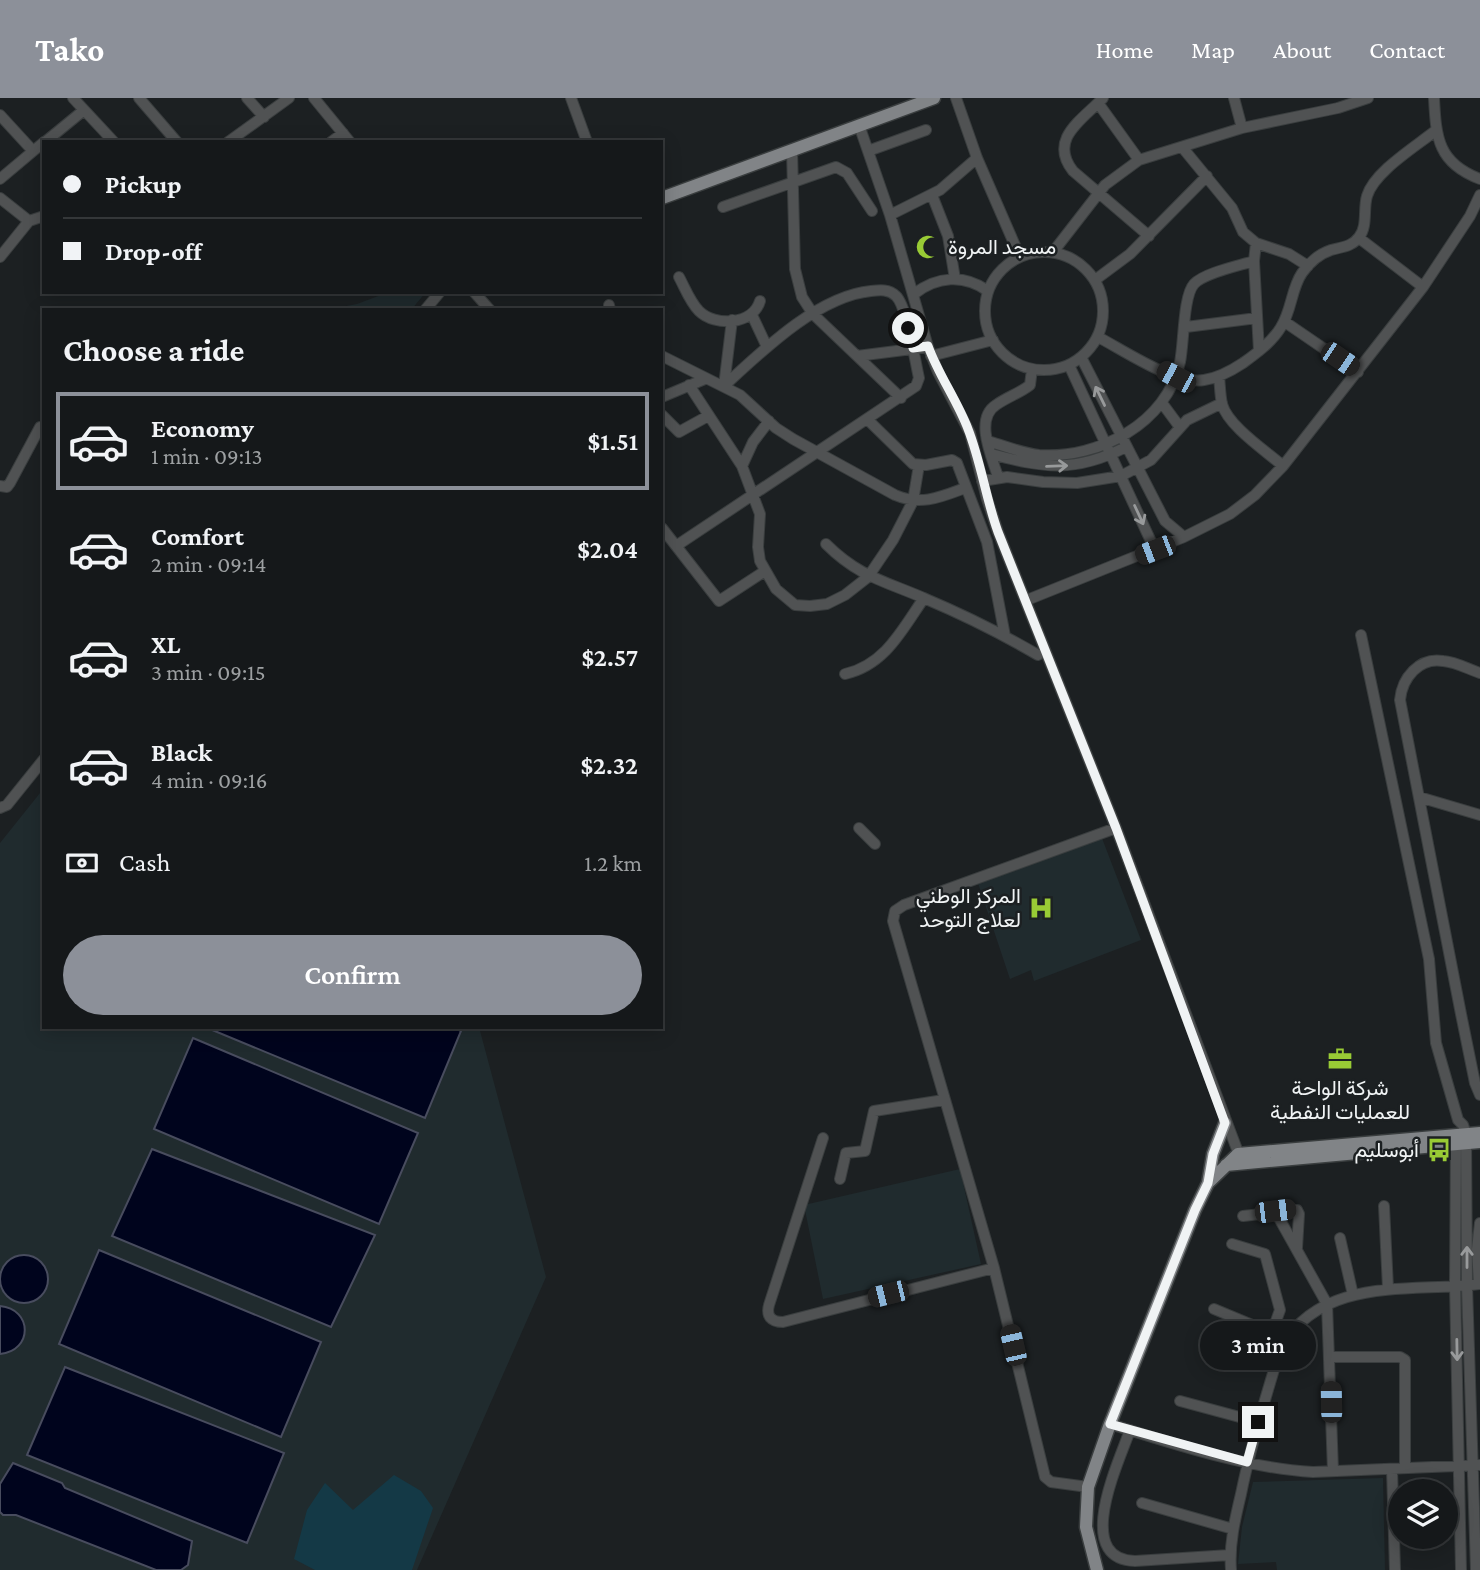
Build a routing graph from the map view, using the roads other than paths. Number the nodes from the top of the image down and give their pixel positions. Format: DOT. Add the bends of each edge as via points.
graph roads {
  1 [pos="73,98"];
  2 [pos="139,98"];
  3 [pos="247,98"];
  4 [pos="289,98"];
  5 [pos="314,98"];
  6 [pos="571,98"];
  7 [pos="934,98"];
  8 [pos="956,98"];
  9 [pos="1234,98"];
  10 [pos="1368,98"];
  11 [pos="1434,98"];
  12 [pos="1101,101"];
  13 [pos="1337,103"];
  14 [pos="84,110"];
  15 [pos="0,115"];
  16 [pos="264,117"];
  17 [pos="859,125"];
  18 [pos="1242,128"];
  19 [pos="926,130"];
  20 [pos="1435,131"];
  21 [pos="346,137"];
  22 [pos="46,140"];
  23 [pos="112,140"];
  24 [pos="175,140"];
  25 [pos="231,140"];
  26 [pos="586,140"];
  27 [pos="42,144"];
  28 [pos="1182,147"];
  29 [pos="792,150"];
  30 [pos="868,150"];
  31 [pos="33,151"];
  32 [pos="977,158"];
  33 [pos="1139,160"];
  34 [pos="1206,176"];
  35 [pos="0,179"];
  36 [pos="1480,179"];
  37 [pos="793,182"];
  38 [pos="1099,192"];
  39 [pos="932,195"];
  40 [pos="1480,195"];
  41 [pos="0,198"];
  42 [pos="663,198"];
  43 [pos="723,207"];
  44 [pos="872,211"];
  45 [pos="890,215"];
  46 [pos="42,217"];
  47 [pos="29,221"];
  48 [pos="1149,236"];
  49 [pos="1359,238"];
  50 [pos="1256,243"];
  51 [pos="1053,252"];
  52 [pos="0,257"];
  53 [pos="1020,257"];
  54 [pos="1254,261"];
  55 [pos="1308,266"];
  56 [pos="679,277"];
  57 [pos="955,279"];
  58 [pos="1096,281"];
  59 [pos="1423,287"];
  60 [pos="988,291"];
  61 [pos="439,294"];
  62 [pos="476,294"];
  63 [pos="914,294"];
  64 [pos="760,301"];
  65 [pos="427,308"];
  66 [pos="489,308"];
  67 [pos="813,314"];
  68 [pos="752,315"];
  69 [pos="1257,318"];
  70 [pos="732,320"];
  71 [pos="1284,322"];
  72 [pos="1186,327"];
  73 [pos="1098,337"];
  74 [pos="993,340"];
  75 [pos="767,347"];
  76 [pos="913,348"];
  77 [pos="930,351"];
  78 [pos="1259,351"];
  79 [pos="857,356"];
  80 [pos="663,357"];
  81 [pos="1081,357"];
  82 [pos="1069,365"];
  83 [pos="1032,369"];
  84 [pos="1358,372"];
  85 [pos="1219,376"];
  86 [pos="1176,377"];
  87 [pos="705,379"];
  88 [pos="689,385"];
  89 [pos="724,386"];
  90 [pos="663,397"];
  91 [pos="901,398"];
  92 [pos="1163,403"];
  93 [pos="1222,403"];
  94 [pos="663,416"];
  95 [pos="708,416"];
  96 [pos="868,420"];
  97 [pos="769,421"];
  98 [pos="1180,426"];
  99 [pos="40,428"];
  100 [pos="1120,437"];
  101 [pos="988,441"];
  102 [pos="1105,443"];
  103 [pos="1126,447"];
  104 [pos="817,453"];
  105 [pos="991,454"];
  106 [pos="1110,455"];
  107 [pos="1029,459"];
  108 [pos="919,465"];
  109 [pos="1283,466"];
  110 [pos="742,467"];
  111 [pos="1136,468"];
  112 [pos="1121,476"];
  113 [pos="998,477"];
  114 [pos="982,481"];
  115 [pos="0,486"];
  116 [pos="965,488"];
  117 [pos="754,495"];
  118 [pos="913,501"];
  119 [pos="663,529"];
  120 [pos="1184,537"];
  121 [pos="826,544"];
  122 [pos="676,546"];
  123 [pos="1155,550"];
  124 [pos="765,571"];
  125 [pos="868,577"];
  126 [pos="925,598"];
  127 [pos="1027,600"];
  128 [pos="1361,635"];
  129 [pos="1005,636"];
  130 [pos="1038,655"];
  131 [pos="1480,673"];
  132 [pos="845,674"];
  133 [pos="42,761"];
  134 [pos="1419,797"];
  135 [pos="0,808"];
  136 [pos="1480,815"];
  137 [pos="859,828"];
  138 [pos="1116,828"];
  139 [pos="875,844"];
  140 [pos="1480,1095"];
  141 [pos="944,1100"];
  142 [pos="1225,1123"];
  143 [pos="1480,1133"];
  144 [pos="823,1138"];
  145 [pos="1465,1140"];
  146 [pos="1240,1159"];
  147 [pos="840,1179"];
  148 [pos="1208,1183"];
  149 [pos="1384,1206"];
  150 [pos="1275,1211"];
  151 [pos="1243,1216"];
  152 [pos="1480,1223"];
  153 [pos="1340,1238"];
  154 [pos="1232,1244"];
  155 [pos="1296,1249"];
  156 [pos="1479,1249"];
  157 [pos="994,1268"];
  158 [pos="1479,1284"];
  159 [pos="1455,1285"];
  160 [pos="1467,1286"];
  161 [pos="1388,1288"];
  162 [pos="1353,1295"];
  163 [pos="1327,1304"];
  164 [pos="1214,1308"];
  165 [pos="1272,1332"];
  166 [pos="1286,1339"];
  167 [pos="1330,1357"];
  168 [pos="1180,1401"];
  169 [pos="1258,1422"];
  170 [pos="1110,1424"];
  171 [pos="1130,1430"];
  172 [pos="1247,1462"];
  173 [pos="1477,1465"];
  174 [pos="1459,1466"];
  175 [pos="1405,1468"];
  176 [pos="1392,1469"];
  177 [pos="1333,1471"];
  178 [pos="1088,1487"];
  179 [pos="1142,1503"];
  180 [pos="1233,1529"];
  181 [pos="1230,1555"];
  182 [pos="1097,1570"];
  183 [pos="1231,1570"];
  184 [pos="1395,1570"];
  185 [pos="1461,1570"];
  186 [pos="1476,1570"];
  1 -- 14 [label="street"];
  2 -- 24 [label="street"];
  3 -- 16 [label="street"];
  4 -- 16 [label="street"];
  5 -- 21 [label="street"];
  6 -- 26 [label="street"];
  7 -- 17 [label="main road"];
  8 -- 32 [label="street"];
  9 -- 18 [label="street"];
  10 -- 13 [label="street"];
  11 -- 20 [label="street"];
  12 -- 33 [label="street"];
  12 -- 38 [label="street" via="1065,138 1063,150 1073,171"];
  13 -- 18 [label="street"];
  14 -- 22 [label="street"];
  14 -- 23 [label="street"];
  15 -- 31 [label="street"];
  16 -- 25 [label="street"];
  17 -- 29 [label="main road"];
  17 -- 30 [label="street"];
  18 -- 28 [label="street"];
  19 -- 30 [label="street"];
  20 -- 36 [label="street" via="1451,160"];
  20 -- 49 [label="street" via="1373,184"];
  27 -- 31 [label="street"];
  28 -- 33 [label="street"];
  28 -- 34 [label="street"];
  29 -- 37 [label="street"];
  29 -- 42 [label="main road"];
  30 -- 45 [label="street"];
  31 -- 35 [label="street"];
  32 -- 39 [label="street"];
  32 -- 53 [label="street"];
  33 -- 38 [label="street"];
  34 -- 48 [label="street"];
  34 -- 50 [label="street" via="1232,208 1243,232"];
  37 -- 43 [label="street"];
  37 -- 44 [label="street" via="840,168"];
  37 -- 67 [label="street" via="797,284"];
  38 -- 48 [label="street"];
  38 -- 51 [label="street"];
  39 -- 45 [label="street"];
  39 -- 57 [label="street" via="948,236"];
  40 -- 59 [label="street"];
  41 -- 47 [label="street"];
  45 -- 63 [label="street"];
  46 -- 47 [label="street"];
  47 -- 52 [label="street"];
  48 -- 58 [label="street"];
  49 -- 55 [label="street"];
  49 -- 59 [label="street"];
  50 -- 54 [label="street"];
  50 -- 55 [label="street"];
  51 -- 53 [label="street"];
  51 -- 58 [label="street" via="1077,262"];
  53 -- 60 [label="street" via="1000,271"];
  54 -- 69 [label="street"];
  54 -- 72 [label="street" via="1199,279 1187,301"];
  55 -- 71 [label="street" via="1295,286"];
  56 -- 70 [label="street" via="702,313"];
  57 -- 60 [label="street"];
  57 -- 63 [label="street" via="933,282"];
  58 -- 73 [label="street" via="1104,314"];
  59 -- 84 [label="street"];
  60 -- 74 [label="street" via="985,316"];
  61 -- 65 [label="street"];
  62 -- 66 [label="street"];
  63 -- 77 [label="street"];
  64 -- 68 [label="street"];
  67 -- 75 [label="street"];
  67 -- 76 [label="street" via="852,294 892,293 903,307"];
  67 -- 79 [label="street"];
  68 -- 70 [label="street"];
  68 -- 75 [label="street"];
  69 -- 72 [label="street"];
  69 -- 78 [label="street"];
  70 -- 89 [label="street"];
  71 -- 78 [label="street"];
  71 -- 84 [label="street"];
  72 -- 86 [label="street"];
  73 -- 81 [label="street"];
  73 -- 86 [label="street"];
  74 -- 77 [label="street"];
  74 -- 83 [label="street" via="1013,362"];
  75 -- 89 [label="street"];
  76 -- 77 [label="street"];
  76 -- 79 [label="street"];
  76 -- 91 [label="street" via="918,382"];
  77 -- 114 [label="street" via="967,424"];
  78 -- 85 [label="street"];
  79 -- 91 [label="street"];
  80 -- 87 [label="street"];
  81 -- 82 [label="street"];
  100 -- 81 [label="street, one-way"];
  82 -- 83 [label="street"];
  82 -- 102 [label="street"];
  83 -- 101 [label="street" via="1028,387 989,411"];
  84 -- 109 [label="street"];
  85 -- 86 [label="street" via="1205,380"];
  85 -- 93 [label="street"];
  86 -- 92 [label="street"];
  87 -- 88 [label="street"];
  87 -- 89 [label="street"];
  88 -- 90 [label="street"];
  88 -- 95 [label="street"];
  89 -- 97 [label="street"];
  91 -- 96 [label="street"];
  92 -- 98 [label="street"];
  92 -- 100 [label="street"];
  93 -- 98 [label="street"];
  93 -- 109 [label="street" via="1239,428"];
  94 -- 95 [label="street" via="679,432"];
  95 -- 110 [label="street"];
  96 -- 104 [label="street"];
  96 -- 108 [label="street" via="908,461"];
  97 -- 104 [label="street"];
  97 -- 110 [label="street"];
  98 -- 111 [label="street" via="1159,452"];
  99 -- 115 [label="street" via="7,488"];
  100 -- 102 [label="street"];
  100 -- 103 [label="street"];
  101 -- 105 [label="street"];
  101 -- 107 [label="street"];
  102 -- 106 [label="street"];
  102 -- 107 [label="street"];
  103 -- 106 [label="street"];
  103 -- 111 [label="street"];
  104 -- 117 [label="street"];
  104 -- 118 [label="street"];
  105 -- 107 [label="street"];
  105 -- 113 [label="street"];
  107 -- 106 [label="street, one-way" via="1064,466"];
  106 -- 112 [label="street"];
  108 -- 116 [label="street" via="955,461"];
  108 -- 118 [label="street"];
  109 -- 120 [label="street" via="1243,505"];
  110 -- 117 [label="street"];
  111 -- 112 [label="street"];
  111 -- 120 [label="street" via="1165,521"];
  112 -- 113 [label="street" via="1077,483"];
  112 -- 123 [label="street, one-way"];
  113 -- 114 [label="street"];
  114 -- 127 [label="street"];
  116 -- 118 [label="street"];
  116 -- 129 [label="street" via="987,542"];
  117 -- 122 [label="street"];
  117 -- 124 [label="street" via="761,521 758,554"];
  118 -- 125 [label="street"];
  119 -- 122 [label="street"];
  120 -- 123 [label="street"];
  121 -- 125 [label="street"];
  122 -- 124 [label="street" via="719,601"];
  123 -- 127 [label="street"];
  124 -- 125 [label="street" via="785,598 810,606 827,604"];
  125 -- 126 [label="street"];
  126 -- 129 [label="street"];
  126 -- 132 [label="street" via="882,655 869,666"];
  127 -- 138 [label="street"];
  128 -- 145 [label="street" via="1429,959 1436,1043"];
  129 -- 130 [label="street"];
  131 -- 134 [label="street" via="1437,660 1415,668 1405,680 1401,708"];
  133 -- 135 [label="street"];
  134 -- 136 [label="street"];
  134 -- 140 [label="street"];
  137 -- 139 [label="street"];
  138 -- 141 [label="street" via="895,911 894,926"];
  138 -- 142 [label="street"];
  141 -- 147 [label="street" via="874,1111 865,1151 846,1153"];
  141 -- 157 [label="street"];
  142 -- 146 [label="street"];
  142 -- 148 [label="main road"];
  143 -- 145 [label="main road"];
  144 -- 157 [label="street" via="767,1311 775,1322"];
  145 -- 146 [label="main road"];
  145 -- 159 [label="street"];
  160 -- 145 [label="street, one-way"];
  146 -- 148 [label="main road" via="1225,1165"];
  148 -- 170 [label="main road"];
  149 -- 161 [label="street"];
  150 -- 151 [label="street"];
  150 -- 155 [label="street"];
  150 -- 155 [label="street" via="1299,1212"];
  152 -- 156 [label="street"];
  153 -- 162 [label="street"];
  154 -- 165 [label="street" via="1265,1254 1280,1310"];
  155 -- 163 [label="street"];
  156 -- 158 [label="street"];
  157 -- 178 [label="street" via="1045,1476 1051,1482"];
  158 -- 160 [label="street"];
  159 -- 160 [label="street"];
  159 -- 161 [label="street"];
  159 -- 174 [label="street, one-way"];
  160 -- 173 [label="street"];
  161 -- 162 [label="street"];
  162 -- 163 [label="street"];
  163 -- 166 [label="street"];
  163 -- 167 [label="street"];
  164 -- 165 [label="street"];
  165 -- 166 [label="street"];
  166 -- 169 [label="street"];
  167 -- 175 [label="street" via="1405,1360"];
  167 -- 177 [label="street"];
  168 -- 169 [label="street"];
  169 -- 172 [label="street"];
  170 -- 171 [label="street"];
  170 -- 178 [label="main road"];
  171 -- 172 [label="street"];
  171 -- 181 [label="street" via="1102,1514 1110,1552 1135,1561"];
  172 -- 177 [label="street"];
  172 -- 180 [label="street"];
  173 -- 174 [label="street"];
  173 -- 186 [label="street"];
  174 -- 175 [label="street"];
  174 -- 185 [label="street"];
  175 -- 176 [label="street"];
  176 -- 177 [label="street"];
  176 -- 184 [label="street"];
  178 -- 182 [label="main road" via="1086,1527"];
  179 -- 180 [label="street"];
  180 -- 181 [label="street"];
  181 -- 183 [label="street"];
}
